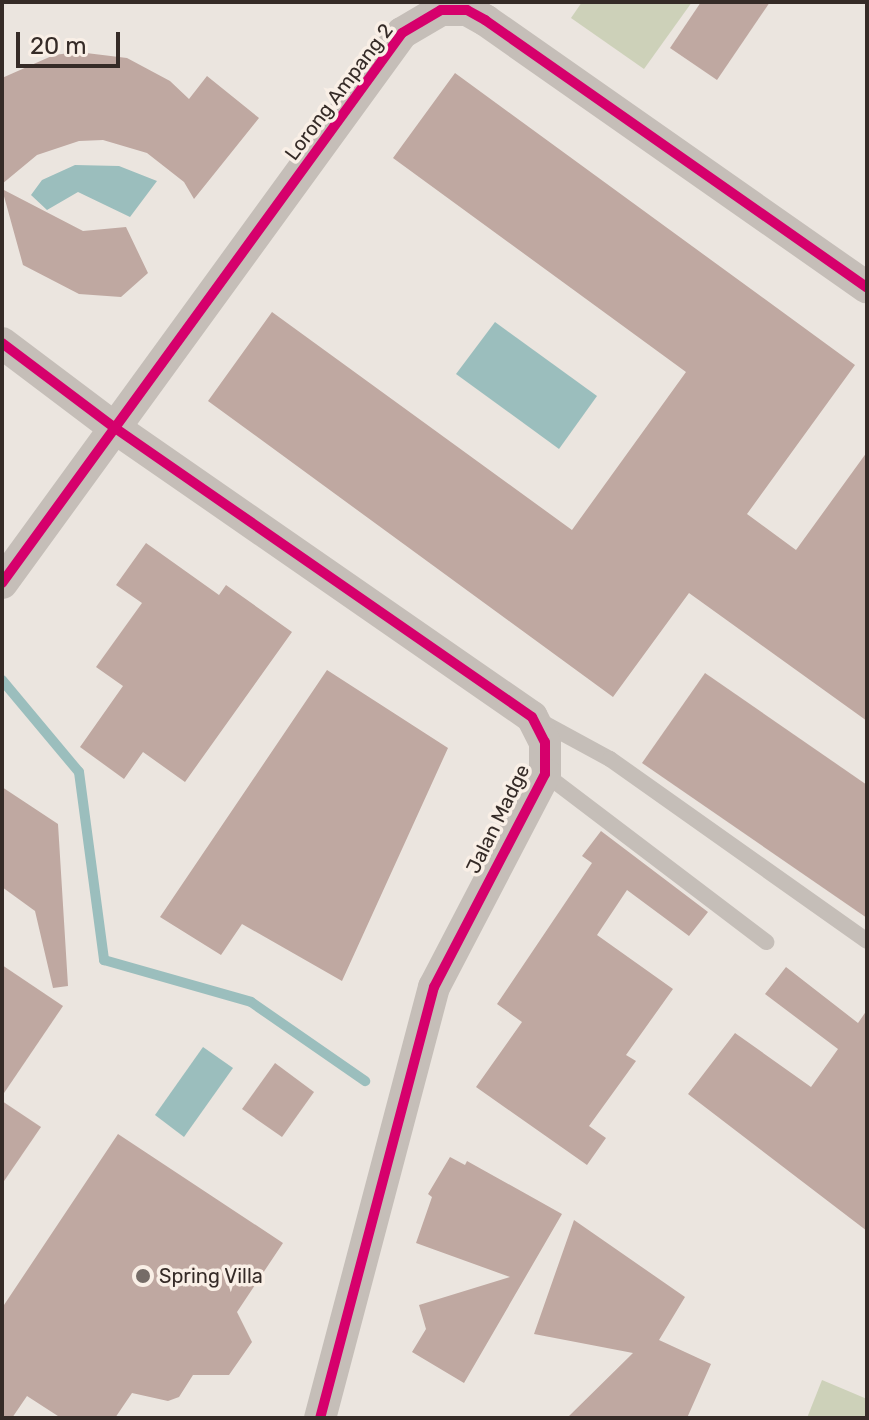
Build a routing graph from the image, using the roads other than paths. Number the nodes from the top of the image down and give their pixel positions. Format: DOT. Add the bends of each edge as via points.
graph roads {
  1 [pos="442,6"];
  2 [pos="867,287"];
  3 [pos="2,343"];
  4 [pos="115,428"];
  5 [pos="2,583"];
  6 [pos="532,717"];
  7 [pos="545,774"];
  8 [pos="867,941"];
  9 [pos="766,942"];
  10 [pos="320,1418"];
  1 -- 2 [label="street, Lorong Ampang 2" via="485,20"];
  1 -- 4 [label="street, Lorong Ampang 2" via="402,33"];
  3 -- 4 [label="street"];
  4 -- 5 [label="street, Lorong Ampang 2"];
  4 -- 6 [label="street"];
  6 -- 7 [label="street, Jalan Madge" via="545,742"];
  6 -- 8 [label="lane" via="610,759"];
  7 -- 9 [label="lane"];
  7 -- 10 [label="street, Jalan Madge" via="434,987"];
}
